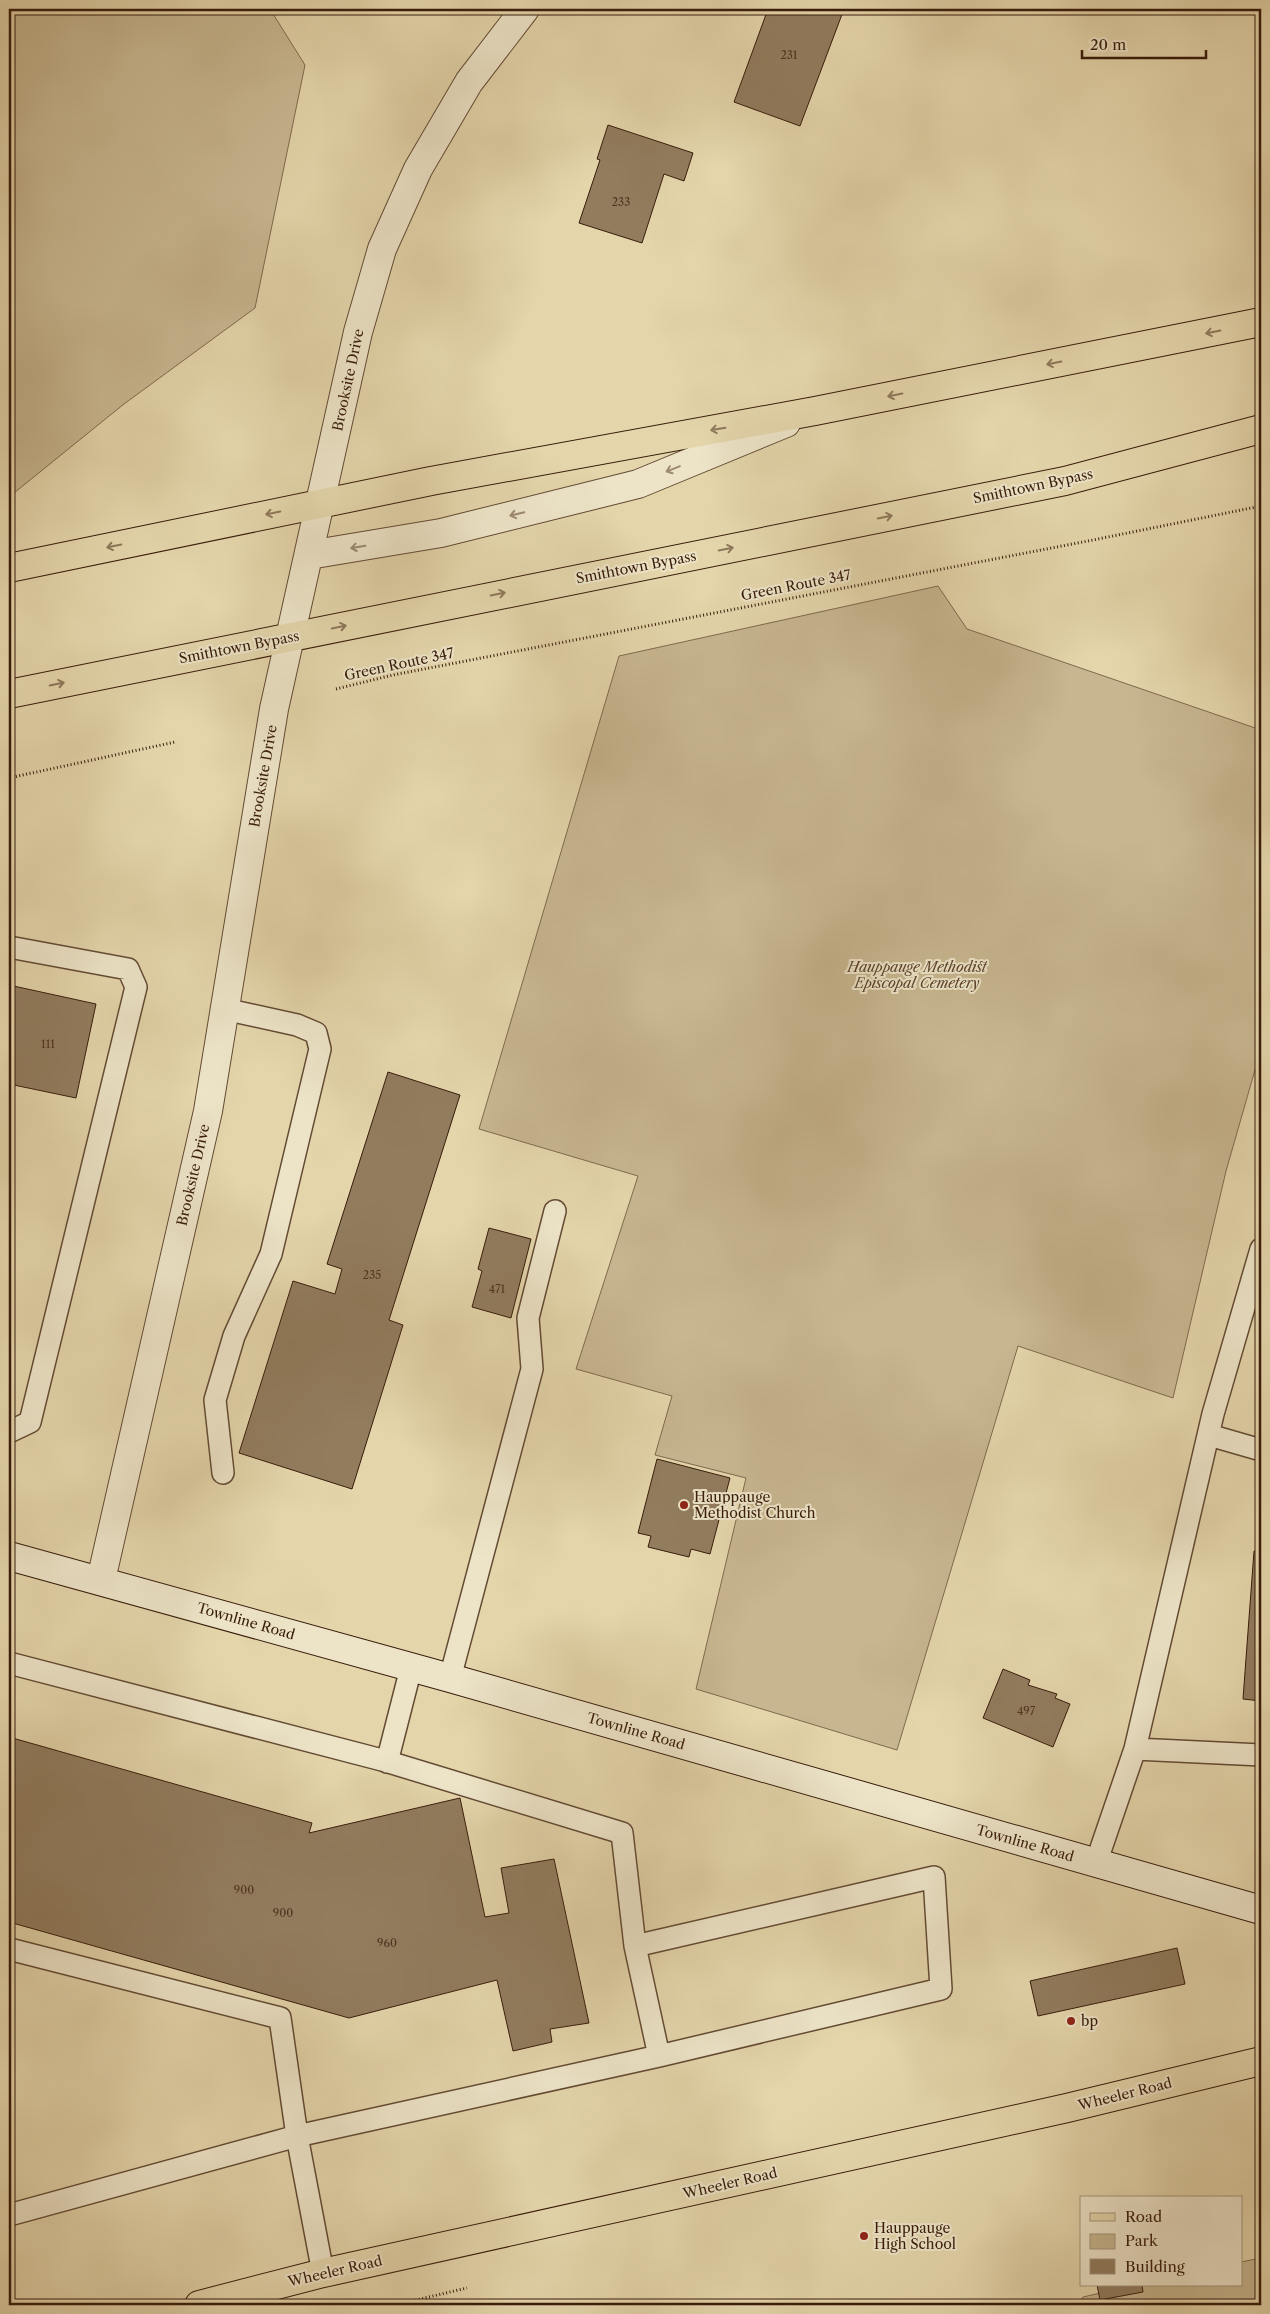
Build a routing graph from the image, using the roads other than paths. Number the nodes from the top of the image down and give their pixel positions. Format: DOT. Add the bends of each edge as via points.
graph roads {
  1 [pos="525,9"];
  2 [pos="1261,322"];
  3 [pos="815,411"];
  4 [pos="1261,429"];
  5 [pos="320,503"];
  6 [pos="308,555"];
  7 [pos="9,568"];
  8 [pos="291,637"];
  9 [pos="9,694"];
  10 [pos="9,947"];
  11 [pos="224,1009"];
  12 [pos="554,1211"];
  13 [pos="1261,1249"];
  14 [pos="9,1432"];
  15 [pos="1209,1435"];
  16 [pos="1261,1450"];
  17 [pos="223,1473"];
  18 [pos="9,1556"];
  19 [pos="101,1580"];
  20 [pos="9,1664"];
  21 [pos="412,1668"];
  22 [pos="450,1678"];
  23 [pos="1135,1749"];
  24 [pos="1261,1755"];
  25 [pos="387,1762"];
  26 [pos="1096,1863"];
  27 [pos="1261,1910"];
  28 [pos="635,1946"];
  29 [pos="9,1949"];
  30 [pos="659,2056"];
  31 [pos="1261,2061"];
  32 [pos="298,2136"];
  33 [pos="9,2215"];
  34 [pos="323,2273"];
  35 [pos="199,2305"];
  1 -- 5 [label="street, Brooksite Drive" via="469,82 427,152 399,208 382,249 358,332"];
  2 -- 3 [label="main road, one-way"];
  3 -- 5 [label="main road, one-way"];
  3 -- 6 [label="street, one-way" via="638,484 441,533"];
  8 -- 4 [label="main road, Smithtown Bypass, one-way" via="1065,481"];
  5 -- 6 [label="street, Brooksite Drive"];
  5 -- 7 [label="main road, one-way"];
  6 -- 8 [label="street, Brooksite Drive"];
  9 -- 8 [label="main road, Smithtown Bypass, one-way"];
  8 -- 11 [label="street, Brooksite Drive" via="271,726"];
  10 -- 14 [label="lane" via="128,969 136,987 30,1422"];
  11 -- 17 [label="lane" via="297,1025 316,1034 320,1049 271,1254 234,1336 215,1400"];
  11 -- 19 [label="street, Brooksite Drive" via="208,1111"];
  12 -- 22 [label="lane" via="528,1318 532,1369"];
  13 -- 15 [label="lane"];
  15 -- 16 [label="lane"];
  15 -- 23 [label="lane"];
  18 -- 19 [label="street, Townline Road"];
  19 -- 21 [label="street, Townline Road"];
  20 -- 25 [label="lane"];
  21 -- 22 [label="street, Townline Road"];
  21 -- 25 [label="lane"];
  22 -- 26 [label="street, Townline Road"];
  23 -- 24 [label="lane"];
  23 -- 26 [label="lane"];
  25 -- 28 [label="lane" via="622,1833"];
  26 -- 27 [label="street, Townline Road"];
  28 -- 30 [label="lane"];
  28 -- 30 [label="lane" via="934,1877 940,1989"];
  29 -- 32 [label="lane" via="280,2018"];
  30 -- 32 [label="lane"];
  31 -- 34 [label="main road, Wheeler Road" via="1067,2108"];
  32 -- 33 [label="lane"];
  32 -- 34 [label="lane"];
  34 -- 35 [label="main road, Wheeler Road"];
}
